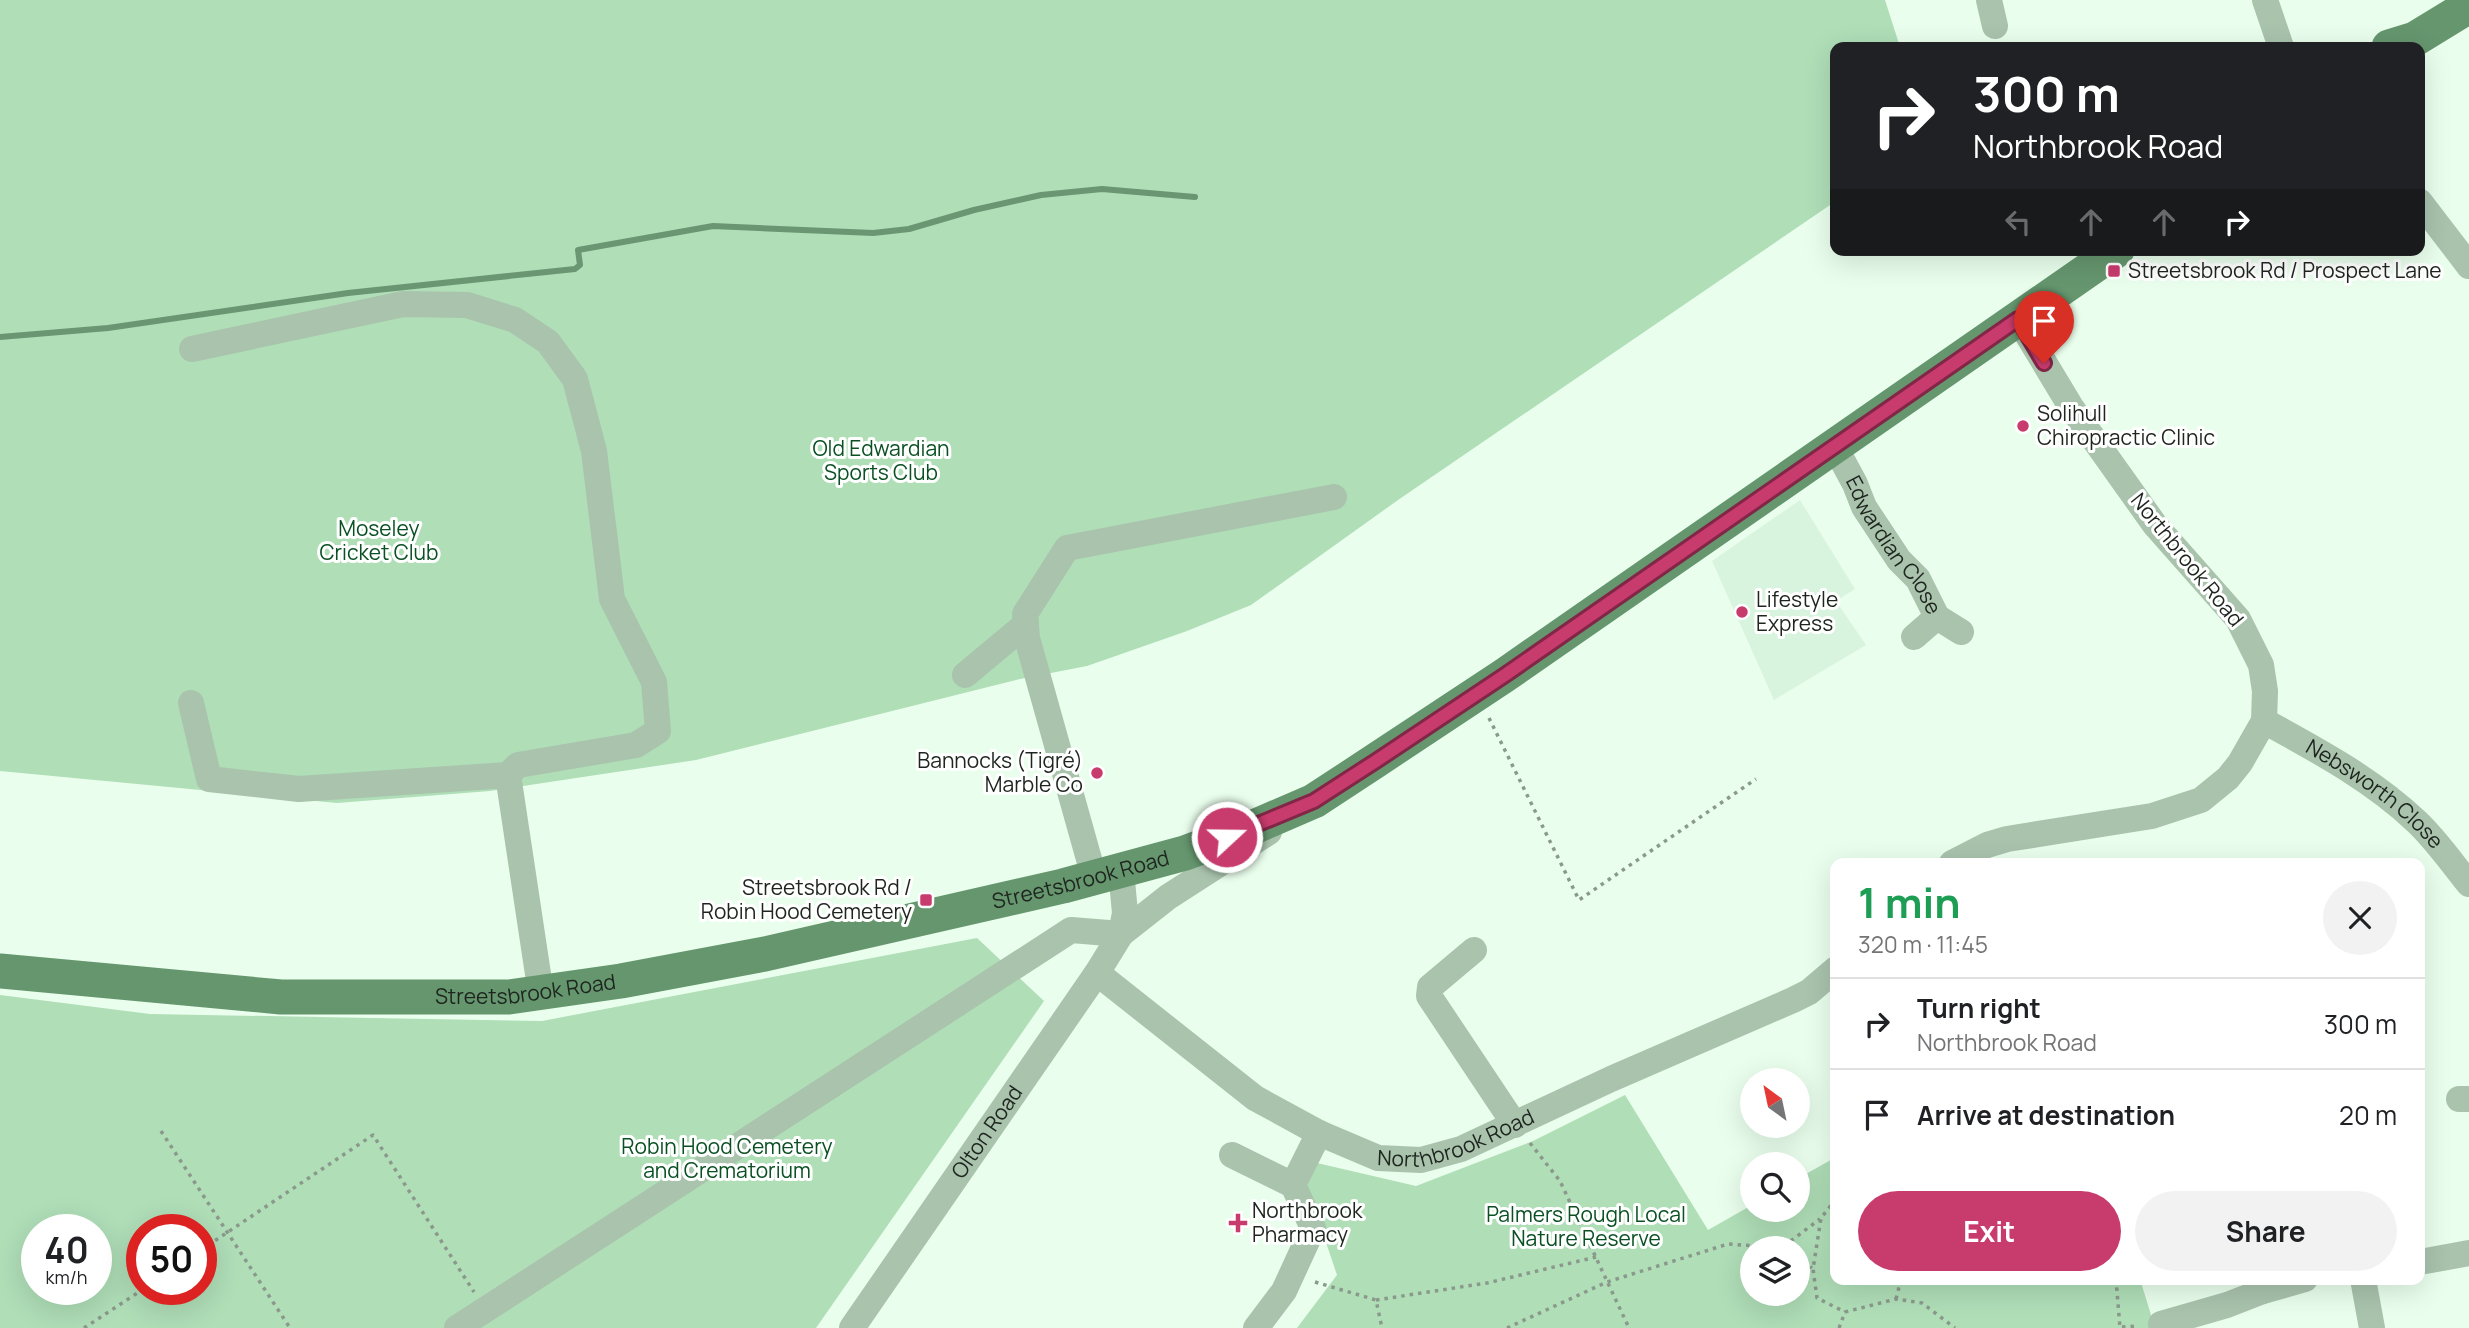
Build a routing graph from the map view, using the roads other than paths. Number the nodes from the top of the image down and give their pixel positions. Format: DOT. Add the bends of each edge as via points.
graph roads {
  1 [pos="1989,0"];
  2 [pos="2469,5"];
  3 [pos="2268,8"];
  4 [pos="1995,26"];
  5 [pos="2279,42"];
  6 [pos="2296,42"];
  7 [pos="2407,42"];
  8 [pos="2425,209"];
  9 [pos="2108,256"];
  10 [pos="2469,266"];
  11 [pos="2018,319"];
  12 [pos="192,349"];
  13 [pos="1834,445"];
  14 [pos="1334,497"];
  15 [pos="1937,617"];
  16 [pos="1026,624"];
  17 [pos="1961,632"];
  18 [pos="1914,637"];
  19 [pos="965,674"];
  20 [pos="191,703"];
  21 [pos="2264,721"];
  22 [pos="508,775"];
  23 [pos="1314,801"];
  24 [pos="1962,858"];
  25 [pos="1092,878"];
  26 [pos="2469,884"];
  27 [pos="1071,930"];
  28 [pos="1121,934"];
  29 [pos="1474,950"];
  30 [pos="0,971"];
  31 [pos="1097,973"];
  32 [pos="1830,974"];
  33 [pos="541,993"];
  34 [pos="1515,1125"];
  35 [pos="1319,1133"];
  36 [pos="1232,1154"];
  37 [pos="1293,1185"];
  38 [pos="2469,1253"];
  39 [pos="2425,1261"];
  40 [pos="2261,1285"];
  41 [pos="2364,1285"];
  42 [pos="2161,1324"];
  43 [pos="457,1328"];
  44 [pos="852,1328"];
  45 [pos="1256,1328"];
  46 [pos="2372,1328"];
  1 -- 4 [label="street"];
  2 -- 7 [label="main road"];
  3 -- 5 [label="street"];
  3 -- 6 [label="street"];
  8 -- 10 [label="street"];
  9 -- 11 [label="main road, Streetsbrook Road"];
  11 -- 13 [label="main road, Streetsbrook Road"];
  11 -- 21 [label="street, Northbrook Road" via="2071,407 2155,525 2238,619 2261,664"];
  12 -- 22 [label="street" via="403,304 467,305 514,320 548,342 575,379 594,451 612,599 654,682 658,731 636,745 518,765"];
  13 -- 15 [label="street, Edwardian Close" via="1864,507 1899,560 1918,579"];
  13 -- 23 [label="main road, Streetsbrook Road"];
  14 -- 16 [label="street" via="1067,548 1025,614"];
  15 -- 17 [label="street"];
  15 -- 18 [label="street, Edwardian Close"];
  16 -- 19 [label="street"];
  16 -- 25 [label="street"];
  20 -- 22 [label="street" via="209,779 299,789"];
  21 -- 24 [label="street, Northbrook Road" via="2240,763 2201,800 2152,817 2007,839"];
  21 -- 26 [label="street, Nebsworth Close" via="2326,755 2391,800 2418,823"];
  22 -- 33 [label="street"];
  23 -- 25 [label="main road, Streetsbrook Road" via="1185,853"];
  23 -- 28 [label="street, Olton Road" via="1168,897"];
  25 -- 27 [label="street"];
  25 -- 28 [label="street, Olton Road" via="1125,913"];
  25 -- 33 [label="main road, Streetsbrook Road" via="765,954"];
  27 -- 28 [label="street"];
  27 -- 43 [label="street"];
  28 -- 31 [label="street, Olton Road"];
  29 -- 34 [label="street" via="1430,988 1429,996"];
  30 -- 33 [label="main road, Streetsbrook Road" via="281,997 509,998"];
  31 -- 35 [label="street, Northbrook Road" via="1255,1098"];
  31 -- 44 [label="street, Olton Road"];
  32 -- 34 [label="street, Northbrook Road" via="1793,1000"];
  34 -- 35 [label="street, Northbrook Road" via="1461,1149 1421,1160 1378,1158"];
  35 -- 37 [label="street"];
  36 -- 37 [label="street"];
  37 -- 45 [label="street" via="1313,1228 1284,1291"];
  38 -- 39 [label="street"];
  40 -- 42 [label="street" via="2227,1305"];
  41 -- 46 [label="street"];
}
